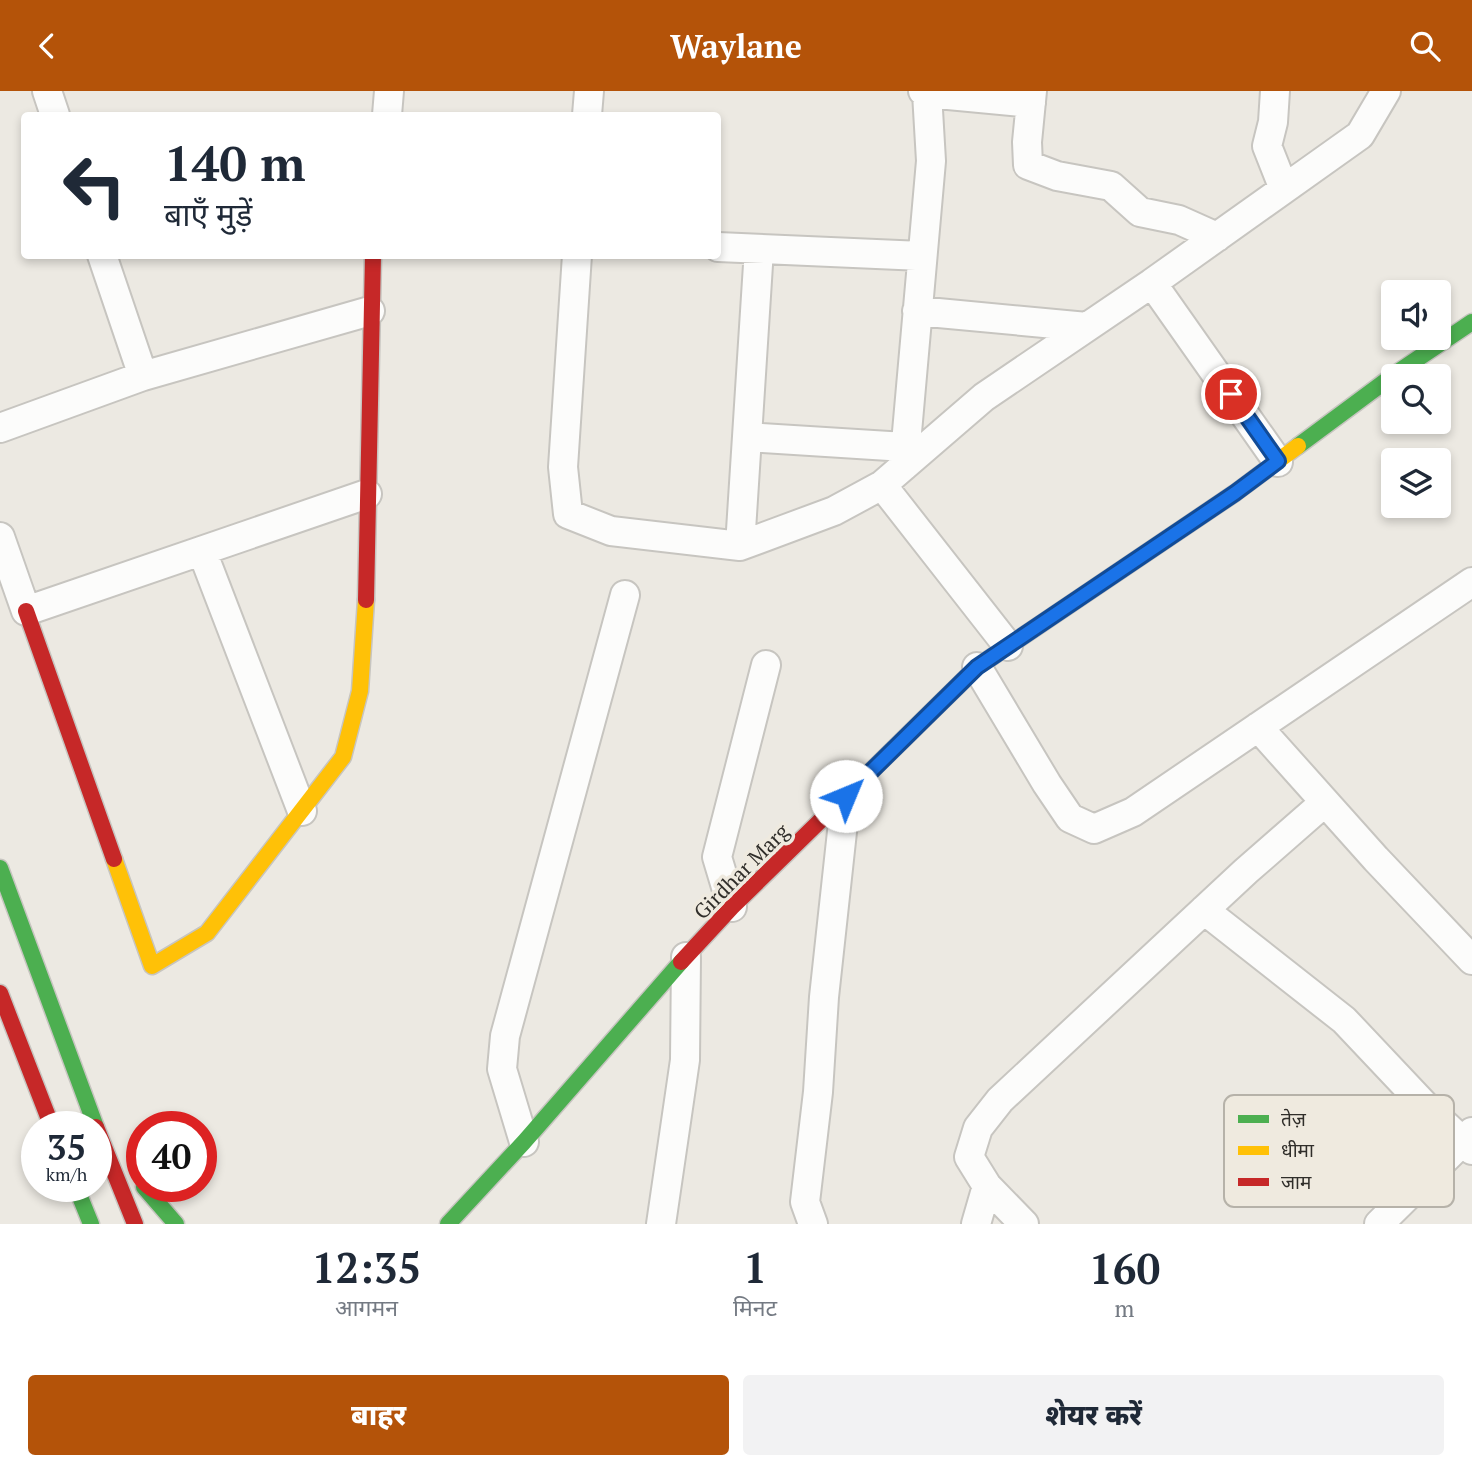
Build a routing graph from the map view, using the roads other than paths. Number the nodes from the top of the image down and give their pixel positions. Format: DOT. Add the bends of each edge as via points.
graph roads {
  1 [pos="47,91"];
  2 [pos="389,91"];
  3 [pos="589,91"];
  4 [pos="1275,91"];
  5 [pos="1386,91"];
  6 [pos="925,92"];
  7 [pos="1032,97"];
  8 [pos="54,112"];
  9 [pos="387,112"];
  10 [pos="587,112"];
  11 [pos="1284,189"];
  12 [pos="1217,237"];
  13 [pos="721,247"];
  14 [pos="759,249"];
  15 [pos="922,256"];
  16 [pos="103,259"];
  17 [pos="373,259"];
  18 [pos="578,259"];
  19 [pos="1152,283"];
  20 [pos="370,311"];
  21 [pos="917,311"];
  22 [pos="1472,322"];
  23 [pos="1087,327"];
  24 [pos="143,376"];
  25 [pos="0,428"];
  26 [pos="747,437"];
  27 [pos="905,456"];
  28 [pos="1278,461"];
  29 [pos="882,485"];
  30 [pos="367,494"];
  31 [pos="0,537"];
  32 [pos="740,545"];
  33 [pos="202,551"];
  34 [pos="1469,590"];
  35 [pos="625,595"];
  36 [pos="26,611"];
  37 [pos="1008,646"];
  38 [pos="766,665"];
  39 [pos="977,667"];
  40 [pos="1258,727"];
  41 [pos="846,796"];
  42 [pos="1325,802"];
  43 [pos="302,811"];
  44 [pos="0,868"];
  45 [pos="732,907"];
  46 [pos="1204,910"];
  47 [pos="1468,948"];
  48 [pos="686,957"];
  49 [pos="0,993"];
  50 [pos="1421,1095"];
  51 [pos="46,1111"];
  52 [pos="90,1111"];
  53 [pos="1454,1126"];
  54 [pos="1469,1141"];
  55 [pos="524,1142"];
  56 [pos="112,1147"];
  57 [pos="1454,1155"];
  58 [pos="126,1164"];
  59 [pos="112,1166"];
  60 [pos="987,1186"];
  61 [pos="82,1202"];
  62 [pos="157,1202"];
  63 [pos="1398,1207"];
  64 [pos="453,1223"];
  65 [pos="91,1224"];
  66 [pos="135,1224"];
  67 [pos="176,1224"];
  68 [pos="661,1224"];
  69 [pos="813,1224"];
  70 [pos="976,1224"];
  71 [pos="1024,1224"];
  72 [pos="1380,1224"];
  1 -- 8 [label="street"];
  2 -- 9 [label="street"];
  3 -- 10 [label="street"];
  4 -- 11 [label="street" via="1267,146"];
  5 -- 11 [label="street" via="1360,135"];
  6 -- 7 [label="street"];
  6 -- 15 [label="street" via="931,161"];
  7 -- 12 [label="street" via="1028,165 1057,176 1111,186 1140,212 1179,220"];
  11 -- 12 [label="street"];
  12 -- 19 [label="street"];
  13 -- 14 [label="street"];
  14 -- 15 [label="street"];
  14 -- 26 [label="street"];
  15 -- 21 [label="street"];
  16 -- 24 [label="street"];
  17 -- 20 [label="street"];
  18 -- 32 [label="street" via="563,467 568,514 611,531"];
  19 -- 23 [label="street"];
  19 -- 28 [label="street"];
  20 -- 24 [label="street"];
  20 -- 30 [label="street"];
  21 -- 23 [label="street"];
  21 -- 27 [label="street"];
  22 -- 28 [label="street, Girdhar Marg"];
  23 -- 27 [label="street"];
  24 -- 25 [label="street"];
  26 -- 27 [label="street"];
  26 -- 32 [label="street"];
  27 -- 29 [label="street"];
  28 -- 37 [label="street, Girdhar Marg"];
  29 -- 32 [label="street" via="834,511"];
  29 -- 37 [label="street"];
  30 -- 33 [label="street"];
  30 -- 43 [label="street" via="360,691 343,757"];
  31 -- 36 [label="street"];
  33 -- 36 [label="street"];
  33 -- 43 [label="street"];
  34 -- 40 [label="street"];
  35 -- 55 [label="street" via="505,1036 502,1069"];
  36 -- 43 [label="street" via="152,966 207,933"];
  37 -- 39 [label="street, Girdhar Marg"];
  38 -- 45 [label="street" via="717,857"];
  39 -- 40 [label="street" via="1070,818 1094,829 1133,812"];
  39 -- 41 [label="street, Girdhar Marg"];
  40 -- 42 [label="street"];
  41 -- 45 [label="street, Girdhar Marg"];
  41 -- 69 [label="street" via="805,1202"];
  42 -- 46 [label="street"];
  42 -- 47 [label="street"];
  44 -- 52 [label="street" via="15,926"];
  45 -- 48 [label="street, Girdhar Marg"];
  46 -- 50 [label="street" via="1344,1020"];
  46 -- 60 [label="street" via="1000,1100 978,1128 969,1157"];
  48 -- 55 [label="street, Girdhar Marg"];
  48 -- 68 [label="street" via="685,1060"];
  49 -- 51 [label="street"];
  53 -- 54 [label="street"];
  54 -- 57 [label="street"];
  55 -- 64 [label="street, Girdhar Marg"];
  56 -- 58 [label="street"];
  59 -- 66 [label="street"];
  60 -- 70 [label="street"];
  60 -- 71 [label="street"];
  61 -- 65 [label="street"];
  62 -- 67 [label="street"];
  63 -- 72 [label="street"];
}
